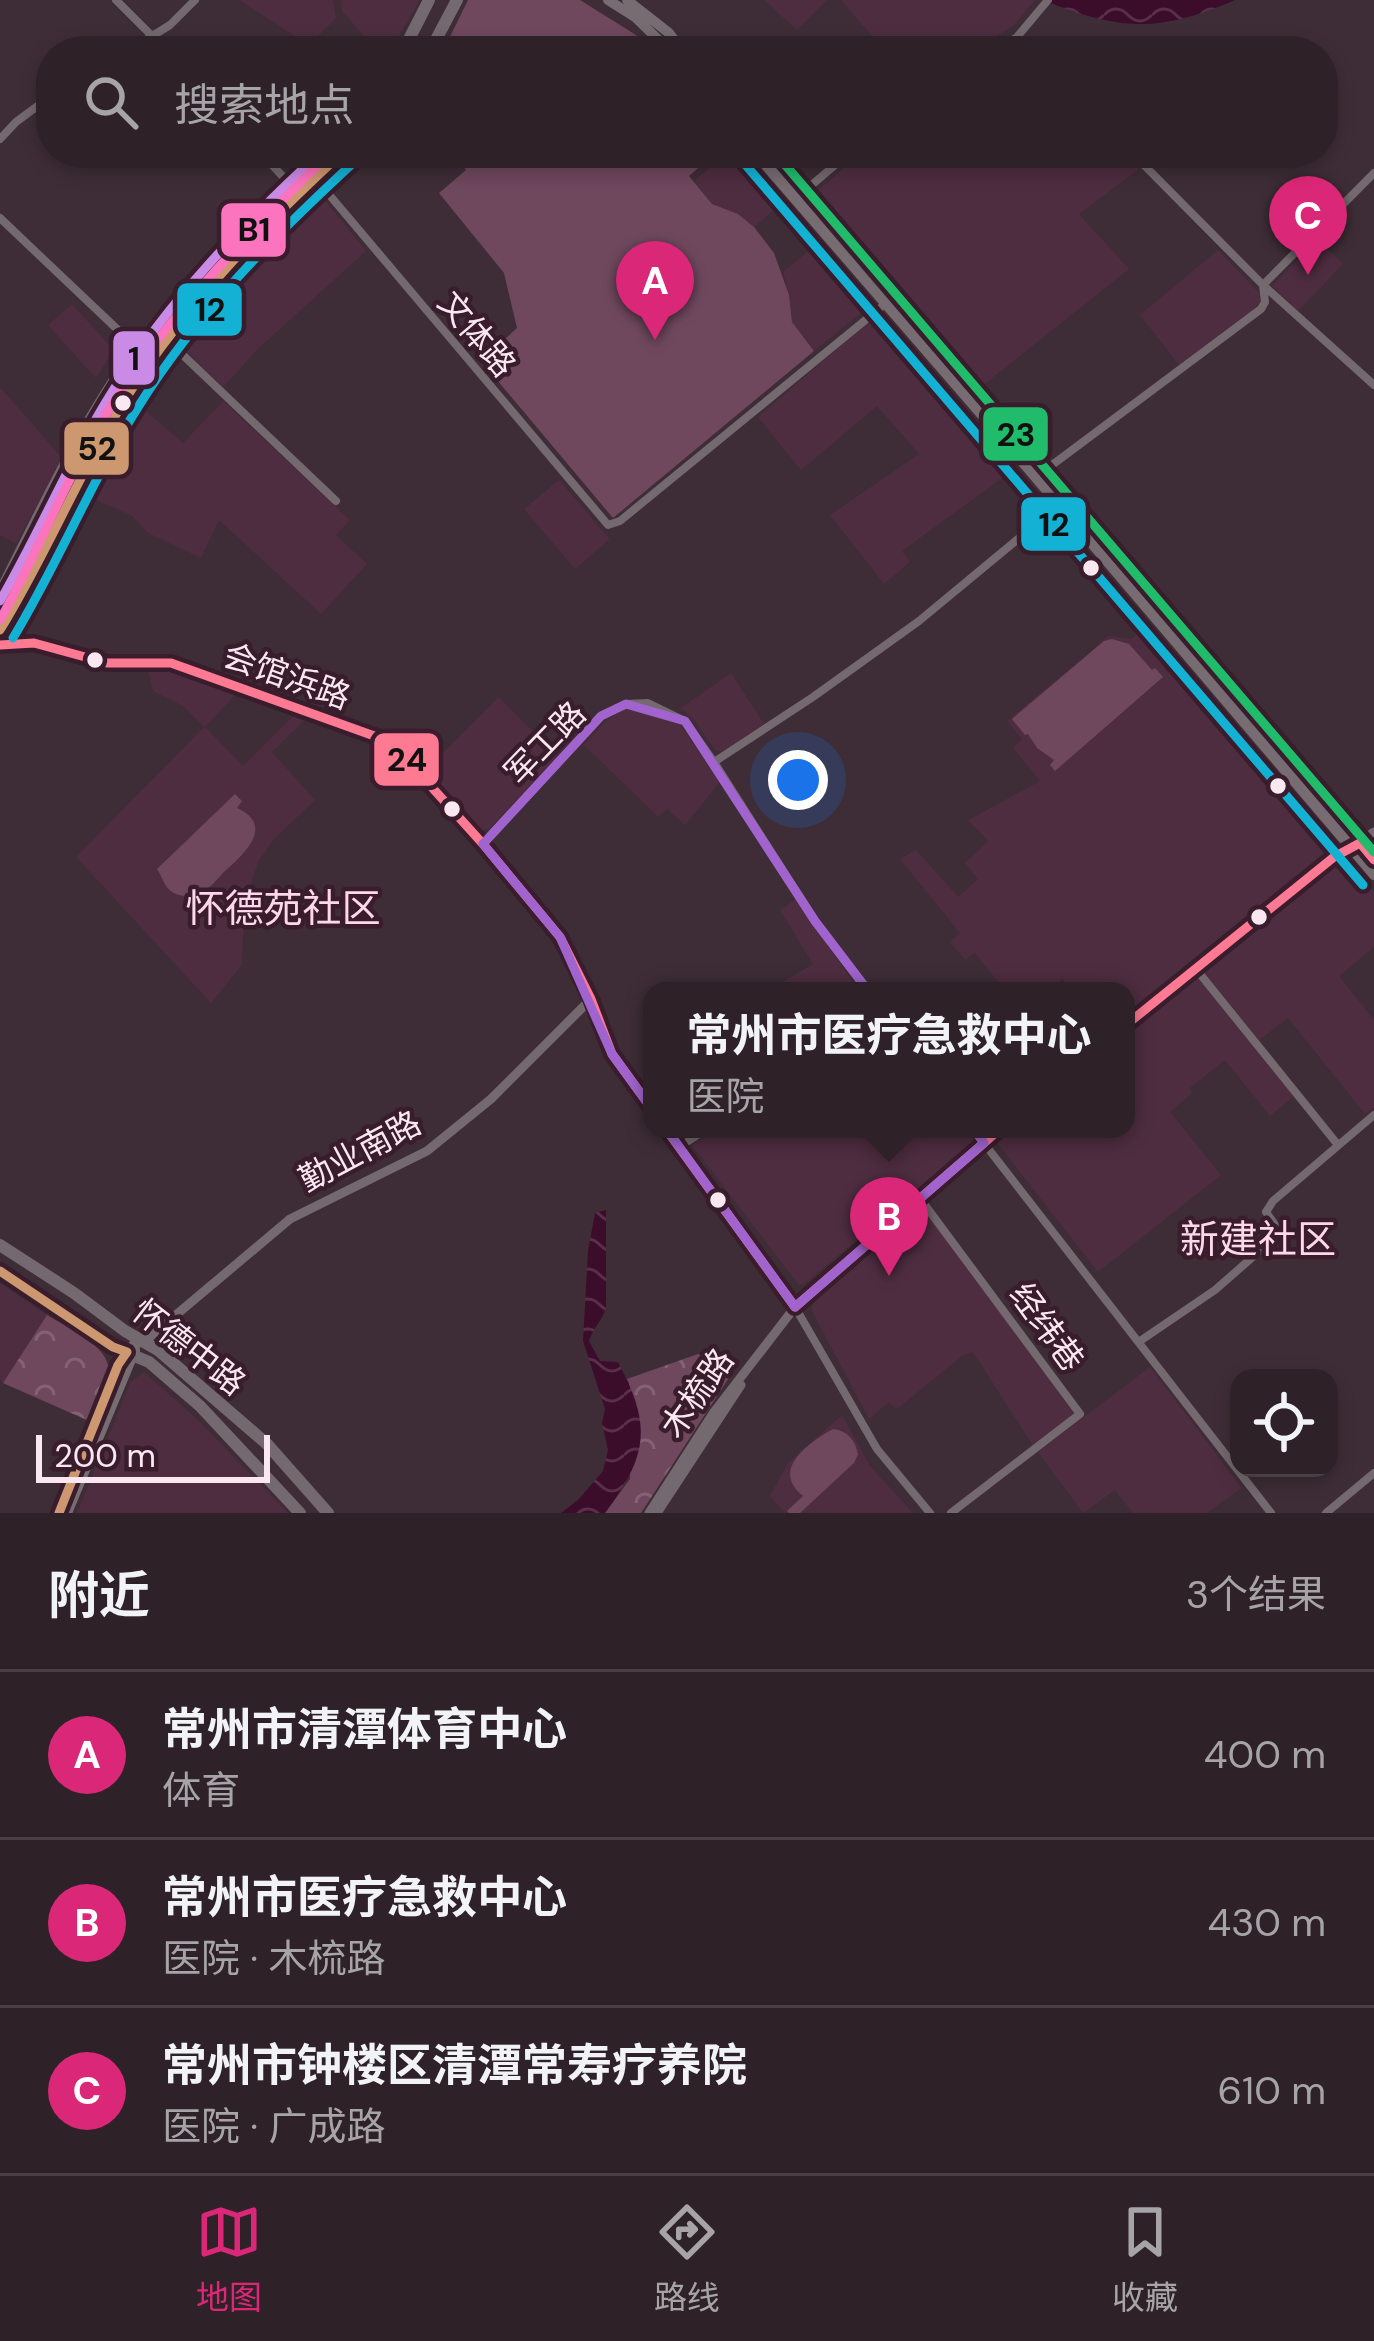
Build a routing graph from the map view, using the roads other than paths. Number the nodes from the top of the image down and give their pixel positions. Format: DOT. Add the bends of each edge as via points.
graph roads {
  1 [pos="116,0"];
  2 [pos="196,0"];
  3 [pos="429,0"];
  4 [pos="457,0"];
  5 [pos="608,0"];
  6 [pos="627,0"];
  7 [pos="1045,3"];
  8 [pos="153,36"];
  9 [pos="411,36"];
  10 [pos="438,36"];
  11 [pos="655,36"];
  12 [pos="671,36"];
  13 [pos="1018,36"];
  14 [pos="36,107"];
  15 [pos="0,139"];
  16 [pos="274,168"];
  17 [pos="301,168"];
  18 [pos="322,168"];
  19 [pos="770,168"];
  20 [pos="779,168"];
  21 [pos="832,168"];
  22 [pos="1147,168"];
  23 [pos="1374,173"];
  24 [pos="312,175"];
  25 [pos="287,182"];
  26 [pos="799,196"];
  27 [pos="0,218"];
  28 [pos="1263,285"];
  29 [pos="885,304"];
  30 [pos="165,338"];
  31 [pos="137,348"];
  32 [pos="1374,385"];
  33 [pos="1044,471"];
  34 [pos="336,501"];
  35 [pos="1059,505"];
  36 [pos="0,594"];
  37 [pos="0,630"];
  38 [pos="0,645"];
  39 [pos="714,762"];
  40 [pos="1374,832"];
  41 [pos="483,844"];
  42 [pos="1356,846"];
  43 [pos="1374,860"];
  44 [pos="1374,875"];
  45 [pos="1195,968"];
  46 [pos="861,982"];
  47 [pos="591,998"];
  48 [pos="1135,1017"];
  49 [pos="643,1097"];
  50 [pos="1374,1115"];
  51 [pos="672,1138"];
  52 [pos="693,1138"];
  53 [pos="980,1138"];
  54 [pos="990,1138"];
  55 [pos="984,1143"];
  56 [pos="1338,1145"];
  57 [pos="679,1147"];
  58 [pos="919,1197"];
  59 [pos="0,1245"];
  60 [pos="0,1271"];
  61 [pos="795,1307"];
  62 [pos="1140,1341"];
  63 [pos="136,1348"];
  64 [pos="1374,1473"];
  65 [pos="63,1513"];
  66 [pos="301,1513"];
  67 [pos="328,1513"];
  68 [pos="653,1513"];
  69 [pos="930,1513"];
  70 [pos="951,1513"];
  71 [pos="1271,1513"];
  72 [pos="1326,1513"];
  1 -- 8 [label="street"];
  2 -- 8 [label="street"];
  3 -- 9 [label="main road"];
  4 -- 10 [label="main road"];
  5 -- 11 [label="main road"];
  6 -- 12 [label="main road"];
  7 -- 13 [label="street"];
  14 -- 15 [label="street"];
  16 -- 25 [label="street"];
  17 -- 25 [label="main road"];
  18 -- 24 [label="main road"];
  19 -- 26 [label="main road"];
  20 -- 26 [label="main road"];
  21 -- 26 [label="street"];
  22 -- 28 [label="street"];
  23 -- 28 [label="street"];
  24 -- 29 [label="street, 文体路" via="608,525"];
  24 -- 30 [label="main road"];
  25 -- 31 [label="main road"];
  26 -- 29 [label="main road"];
  26 -- 33 [label="main road"];
  27 -- 31 [label="street"];
  28 -- 32 [label="street"];
  28 -- 33 [label="street" via="1261,309"];
  29 -- 35 [label="main road"];
  30 -- 34 [label="street"];
  30 -- 37 [label="main road"];
  31 -- 36 [label="main road" via="67,459"];
  33 -- 42 [label="main road"];
  35 -- 39 [label="street" via="919,621"];
  35 -- 42 [label="main road"];
  38 -- 41 [label="street, 会馆浜路" via="34,643 107,663 171,663 391,742"];
  39 -- 41 [label="street, 军工路" via="686,722 648,703 626,704 601,716"];
  39 -- 46 [label="street, 军工路"];
  40 -- 42 [label="street"];
  41 -- 47 [label="street, 会馆浜路" via="560,938"];
  42 -- 43 [label="main road"];
  42 -- 44 [label="main road"];
  42 -- 45 [label="street"];
  45 -- 48 [label="street"];
  45 -- 56 [label="street"];
  47 -- 49 [label="street, 会馆浜路" via="612,1054"];
  47 -- 63 [label="street, 勤业南路" via="427,1151 290,1219"];
  50 -- 56 [label="street"];
  51 -- 57 [label="street"];
  52 -- 57 [label="street"];
  53 -- 55 [label="street"];
  54 -- 55 [label="street, 木梳路"];
  55 -- 58 [label="street, 木梳路"];
  55 -- 62 [label="street"];
  56 -- 62 [label="street" via="1273,1201 1266,1212 1275,1225 1256,1256"];
  57 -- 61 [label="street"];
  58 -- 61 [label="street, 木梳路"];
  58 -- 70 [label="street, 经纬巷" via="1080,1414"];
  59 -- 63 [label="main road, 怀德中路" via="124,1330"];
  60 -- 63 [label="main road, 怀德中路" via="113,1347"];
  61 -- 68 [label="street, 木梳路"];
  61 -- 69 [label="street" via="877,1449"];
  62 -- 71 [label="street"];
  63 -- 65 [label="main road" via="118,1365"];
  63 -- 66 [label="main road, 怀德中路"];
  63 -- 67 [label="main road, 怀德中路" via="158,1350 266,1444"];
  64 -- 72 [label="street"];
}
